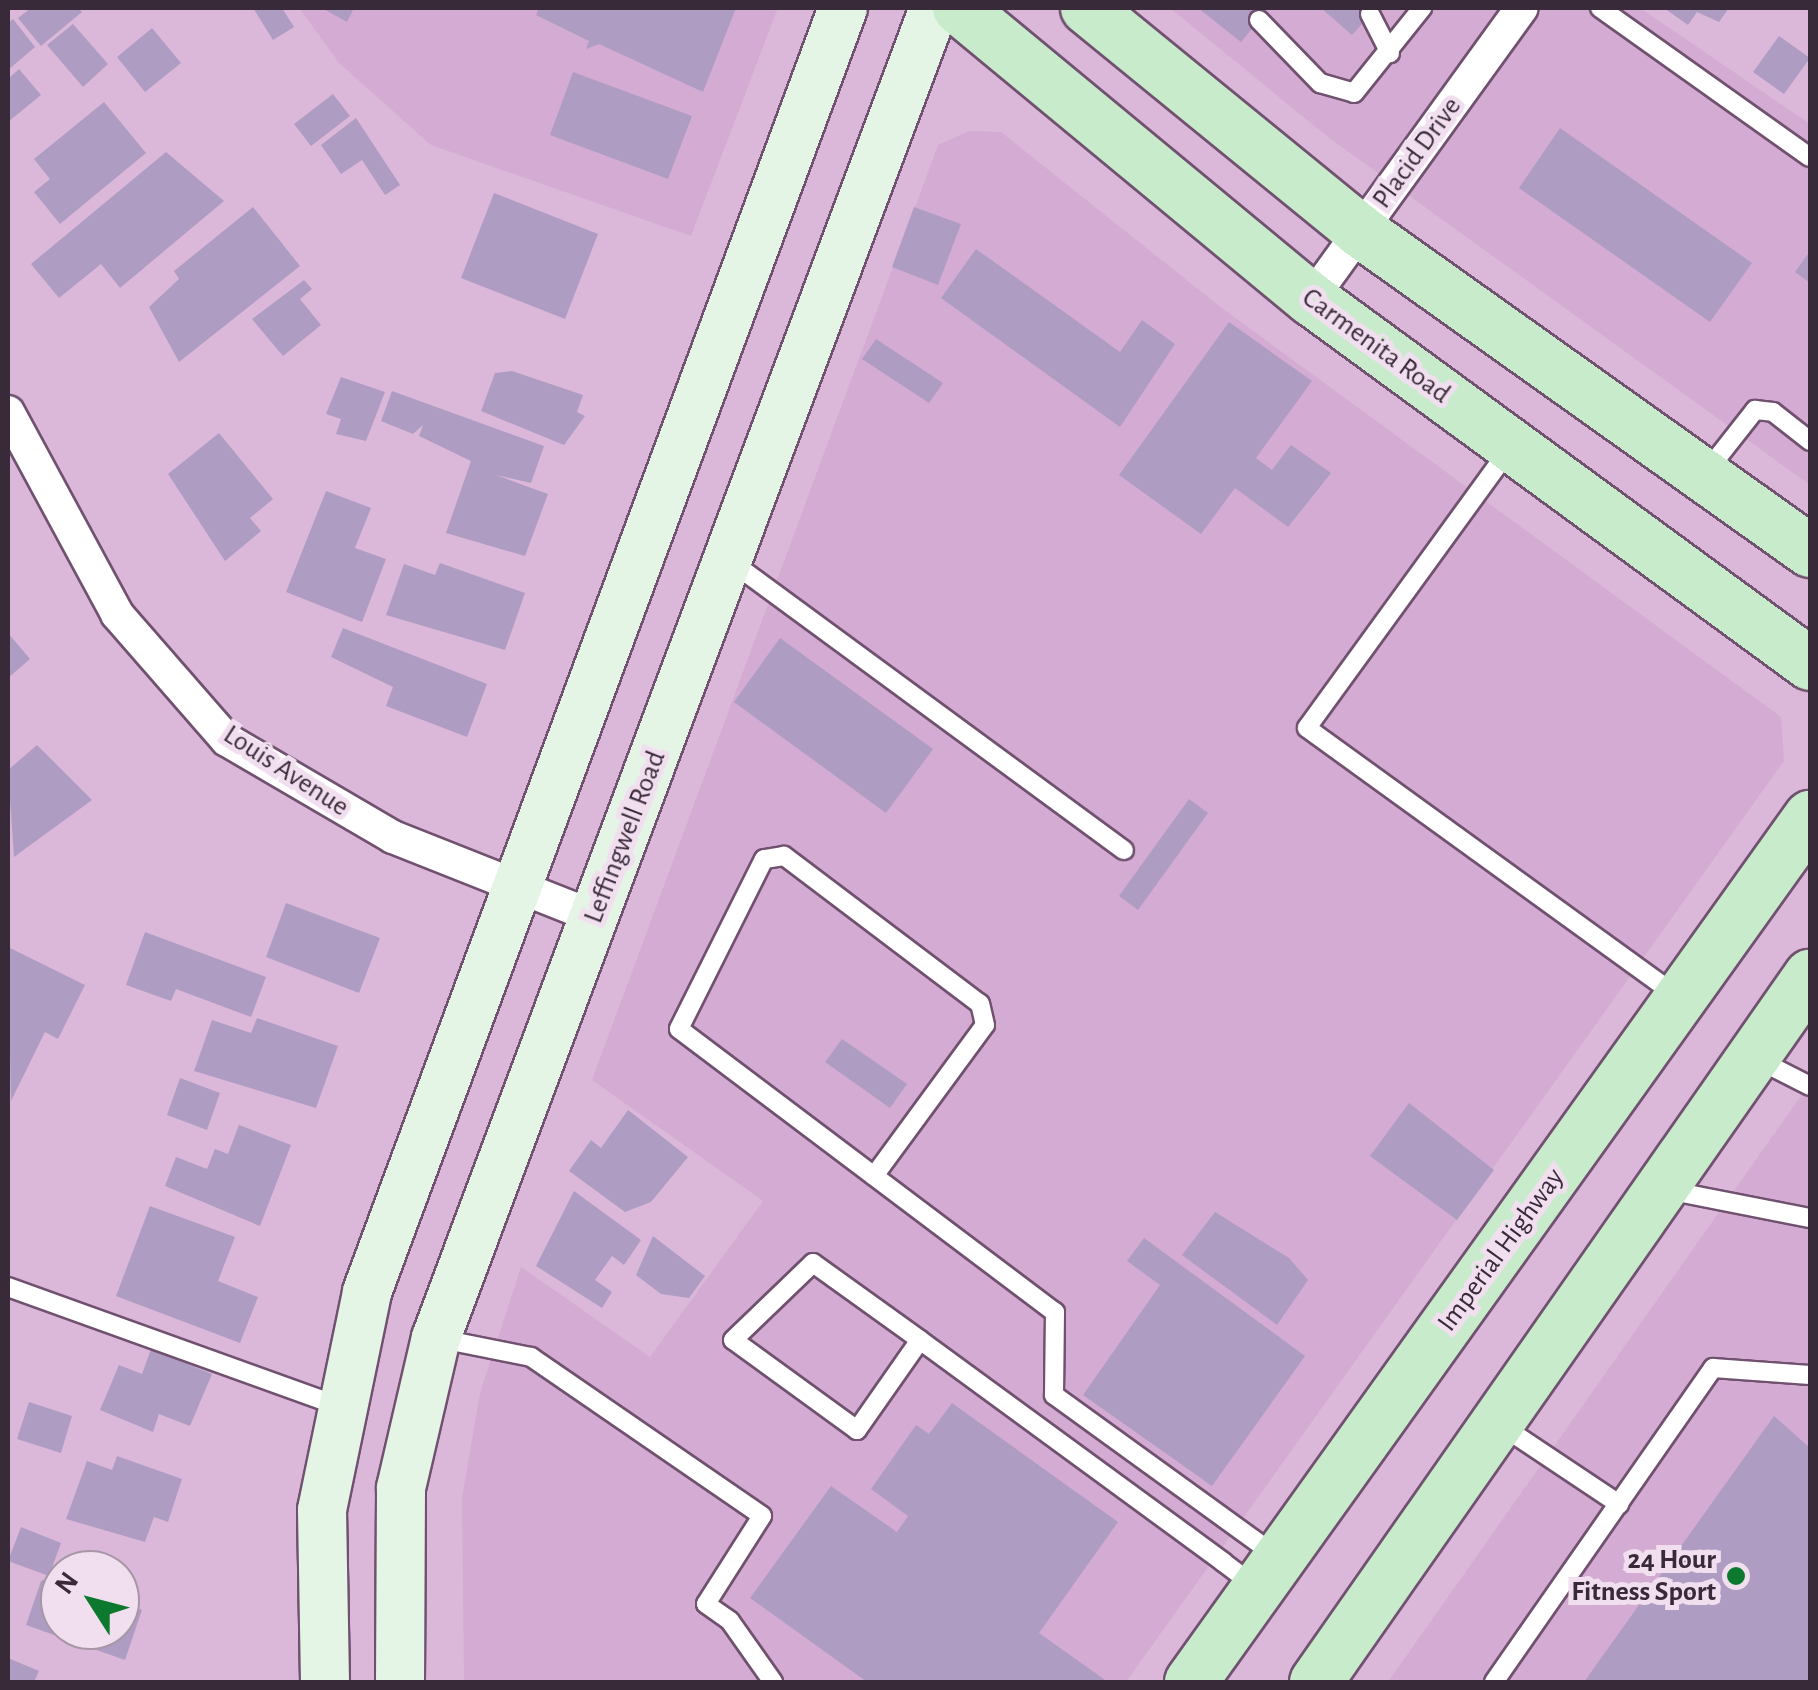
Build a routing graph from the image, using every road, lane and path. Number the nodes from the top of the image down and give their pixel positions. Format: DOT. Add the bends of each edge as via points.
graph roads {
  1 [pos="843,8"];
  2 [pos="934,8"];
  3 [pos="959,8"];
  4 [pos="1087,8"];
  5 [pos="1422,8"];
  6 [pos="1522,8"];
  7 [pos="1600,8"];
  8 [pos="1370,14"];
  9 [pos="1258,20"];
  10 [pos="1390,54"];
  11 [pos="1810,157"];
  12 [pos="1360,231"];
  13 [pos="1311,299"];
  14 [pos="8,412"];
  15 [pos="1810,441"];
  16 [pos="1512,447"];
  17 [pos="1704,475"];
  18 [pos="1810,552"];
  19 [pos="728,559"];
  20 [pos="1810,664"];
  21 [pos="1810,817"];
  22 [pos="1124,850"];
  23 [pos="515,886"];
  24 [pos="595,917"];
  25 [pos="1810,976"];
  26 [pos="1681,999"];
  27 [pos="1754,1057"];
  28 [pos="1810,1086"];
  29 [pos="874,1176"];
  30 [pos="1662,1190"];
  31 [pos="1810,1218"];
  32 [pos="8,1287"];
  33 [pos="436,1338"];
  34 [pos="920,1340"];
  35 [pos="1810,1375"];
  36 [pos="339,1406"];
  37 [pos="1498,1423"];
  38 [pos="1619,1504"];
  39 [pos="1269,1573"];
  40 [pos="324,1682"];
  41 [pos="400,1682"];
  42 [pos="773,1682"];
  43 [pos="1190,1682"];
  44 [pos="1316,1682"];
  45 [pos="1494,1682"];
  1 -- 23 [label="main road"];
  2 -- 19 [label="main road, Leffingwell Road"];
  3 -- 13 [label="main road, Carmenita Road"];
  4 -- 12 [label="main road"];
  5 -- 10 [label="lane"];
  6 -- 12 [label="street, Placid Drive"];
  7 -- 11 [label="lane"];
  8 -- 10 [label="lane"];
  9 -- 10 [label="lane" via="1332,91 1354,94"];
  12 -- 13 [label="street, Placid Drive"];
  12 -- 17 [label="main road"];
  13 -- 16 [label="main road, Carmenita Road"];
  14 -- 23 [label="street, Louis Avenue" via="117,614 227,740 393,837"];
  15 -- 17 [label="lane" via="1774,412 1754,410"];
  16 -- 20 [label="main road, Carmenita Road"];
  16 -- 26 [label="lane" via="1307,728"];
  17 -- 18 [label="main road"];
  19 -- 22 [label="lane"];
  19 -- 24 [label="main road, Leffingwell Road"];
  21 -- 26 [label="main road, Imperial Highway"];
  23 -- 24 [label="street, Louis Avenue"];
  23 -- 36 [label="main road" via="367,1292"];
  24 -- 33 [label="main road, Leffingwell Road"];
  25 -- 27 [label="main road"];
  26 -- 39 [label="main road, Imperial Highway"];
  27 -- 28 [label="lane"];
  27 -- 30 [label="main road"];
  29 -- 29 [label="lane" via="985,1025 980,1004 784,856 764,860 679,1029"];
  29 -- 39 [label="lane" via="1055,1312 1054,1395"];
  30 -- 31 [label="lane"];
  30 -- 37 [label="main road"];
  32 -- 36 [label="lane"];
  33 -- 41 [label="main road, Leffingwell Road" via="401,1488"];
  33 -- 42 [label="lane" via="531,1357 762,1516 706,1604 730,1621"];
  34 -- 34 [label="lane" via="813,1263 733,1340 856,1430"];
  34 -- 39 [label="lane"];
  35 -- 38 [label="lane" via="1713,1368"];
  36 -- 40 [label="main road" via="322,1510"];
  37 -- 38 [label="lane"];
  37 -- 44 [label="main road"];
  38 -- 45 [label="lane"];
  39 -- 43 [label="main road, Imperial Highway"];
}
